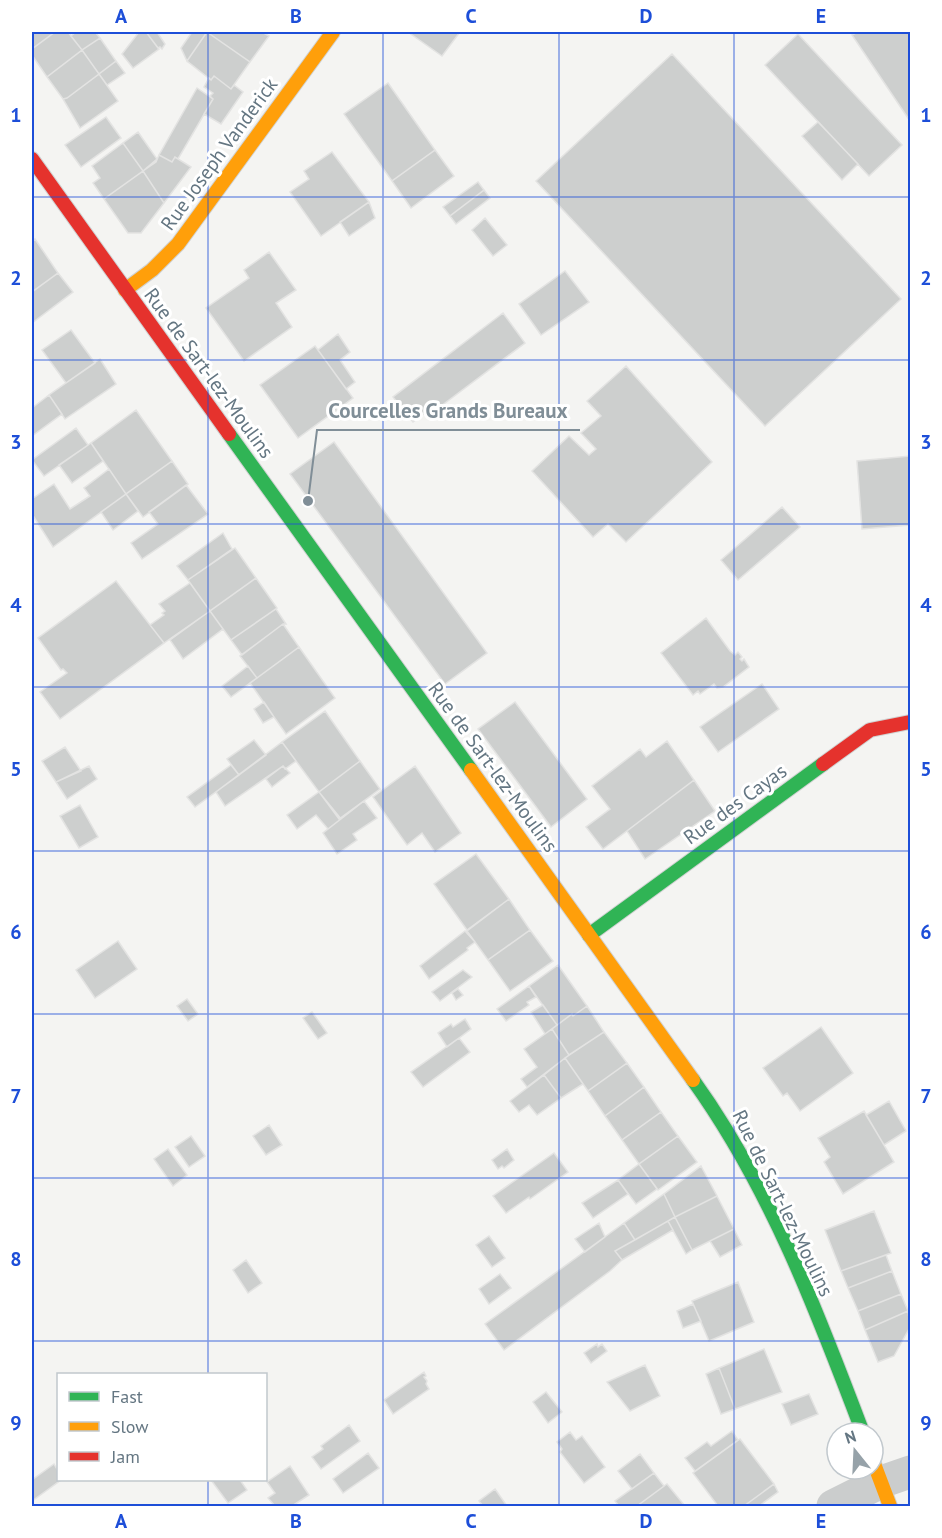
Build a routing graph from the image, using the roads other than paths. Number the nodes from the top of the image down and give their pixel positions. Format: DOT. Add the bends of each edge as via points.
graph roads {
  1 [pos="333,32"];
  2 [pos="32,159"];
  3 [pos="125,290"];
  4 [pos="910,722"];
  5 [pos="589,935"];
  6 [pos="858,1421"];
  7 [pos="889,1480"];
  8 [pos="833,1506"];
  1 -- 3 [label="main road, Rue Joseph Vanderick" via="178,244"];
  2 -- 3 [label="main road, Rue de Sart-lez-Moulins"];
  3 -- 5 [label="main road, Rue de Sart-lez-Moulins"];
  4 -- 5 [label="main road, Rue des Cayas" via="870,730"];
  5 -- 6 [label="main road, Rue de Sart-lez-Moulins" via="734,1140 806,1288"];
  7 -- 8 [label="street"];
}
